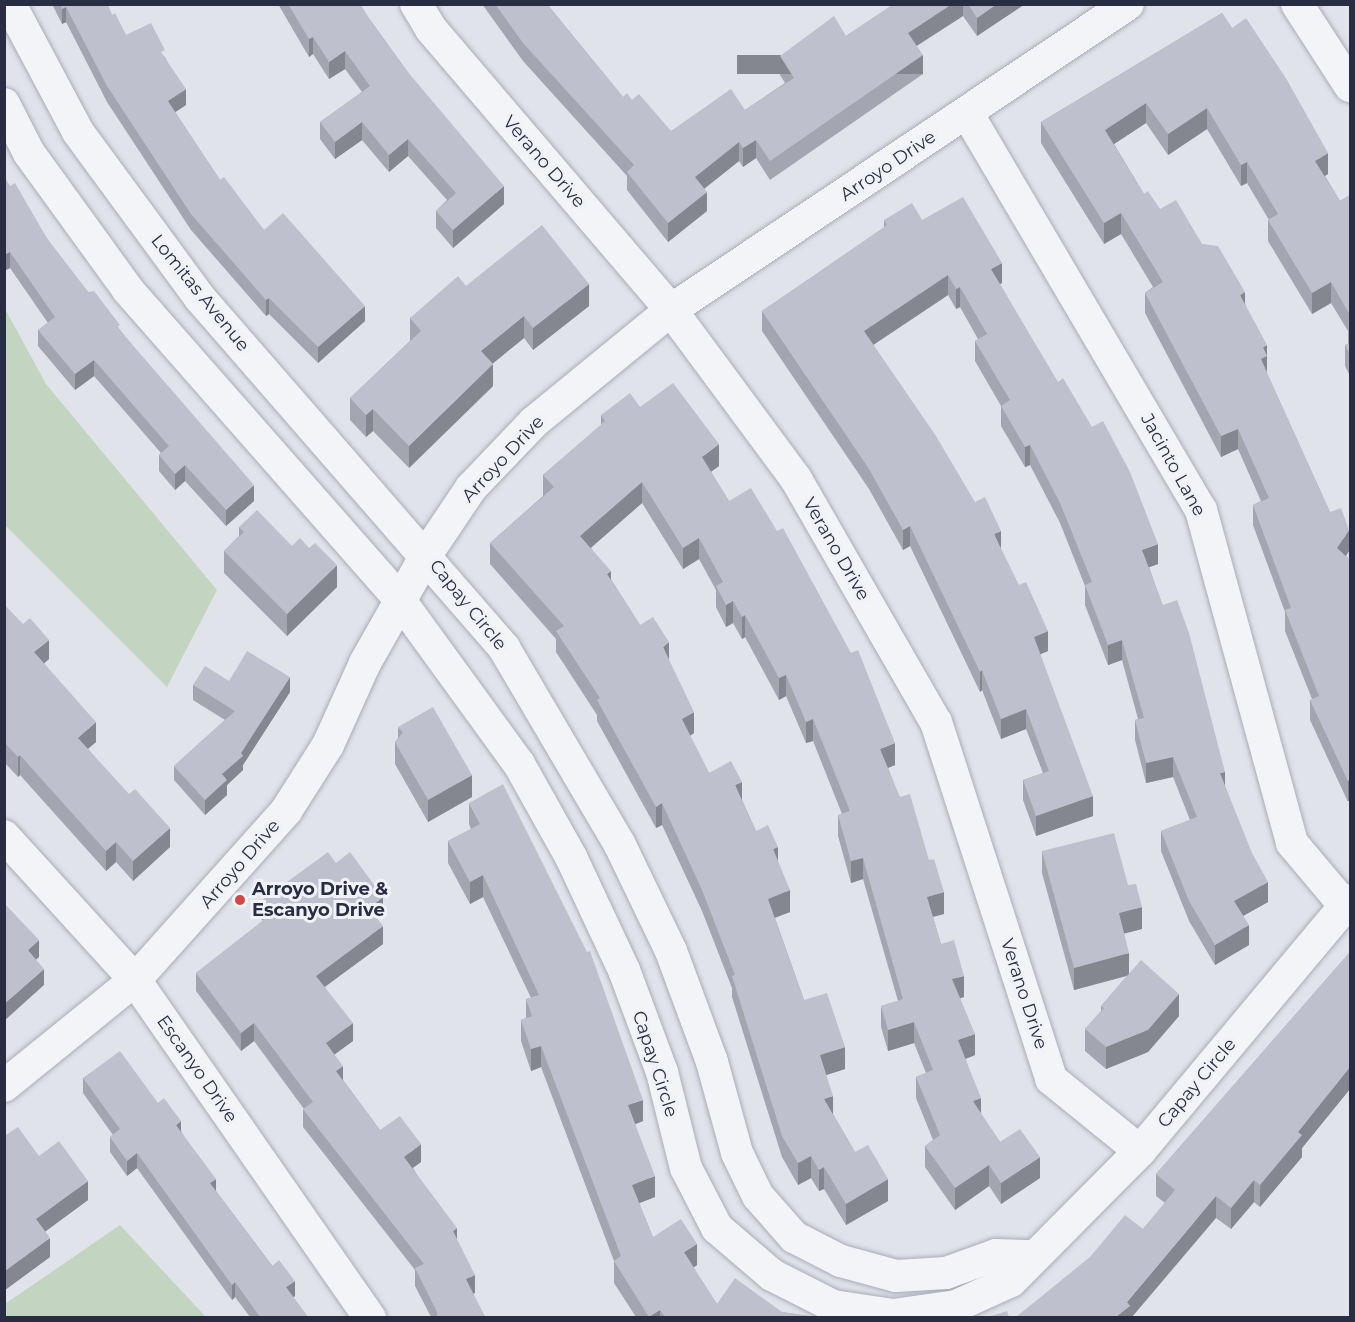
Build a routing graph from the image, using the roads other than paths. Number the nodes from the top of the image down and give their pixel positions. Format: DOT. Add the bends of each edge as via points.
graph roads {
  1 [pos="10,4"];
  2 [pos="416,4"];
  3 [pos="1128,4"];
  4 [pos="1297,4"];
  5 [pos="1350,86"];
  6 [pos="4,104"];
  7 [pos="967,113"];
  8 [pos="671,310"];
  9 [pos="426,555"];
  10 [pos="399,599"];
  11 [pos="4,836"];
  12 [pos="1348,903"];
  13 [pos="135,980"];
  14 [pos="4,1086"];
  15 [pos="1140,1151"];
  16 [pos="1032,1256"];
  17 [pos="370,1317"];
  1 -- 9 [label="street, Lomitas Avenue" via="78,132 200,298"];
  2 -- 8 [label="street, Verano Drive" via="431,29"];
  3 -- 7 [label="street, Arroyo Drive"];
  4 -- 5 [label="street"];
  6 -- 10 [label="street" via="29,153 128,290"];
  7 -- 8 [label="street, Arroyo Drive"];
  7 -- 12 [label="street, Jacinto Lane" via="1201,510 1293,843"];
  8 -- 9 [label="street, Arroyo Drive" via="534,422 471,488"];
  8 -- 15 [label="street, Verano Drive" via="796,479 936,722 1051,1078"];
  9 -- 10 [label="street, Arroyo Drive"];
  9 -- 16 [label="street, Capay Circle" via="504,648 620,843 671,951 712,1062 737,1153 758,1196 794,1237 841,1261 896,1276 946,1273 996,1255"];
  10 -- 13 [label="street, Arroyo Drive" via="328,745 286,811"];
  10 -- 16 [label="street, Capay Circle" via="519,764 571,857 624,970 662,1072 686,1168 717,1227 772,1275 833,1306 893,1314 956,1306 1011,1281"];
  11 -- 13 [label="street, Escanyo Drive"];
  12 -- 15 [label="street, Capay Circle"];
  13 -- 14 [label="street, Arroyo Drive"];
  13 -- 17 [label="street, Escanyo Drive"];
  15 -- 16 [label="street, Capay Circle"];
}
